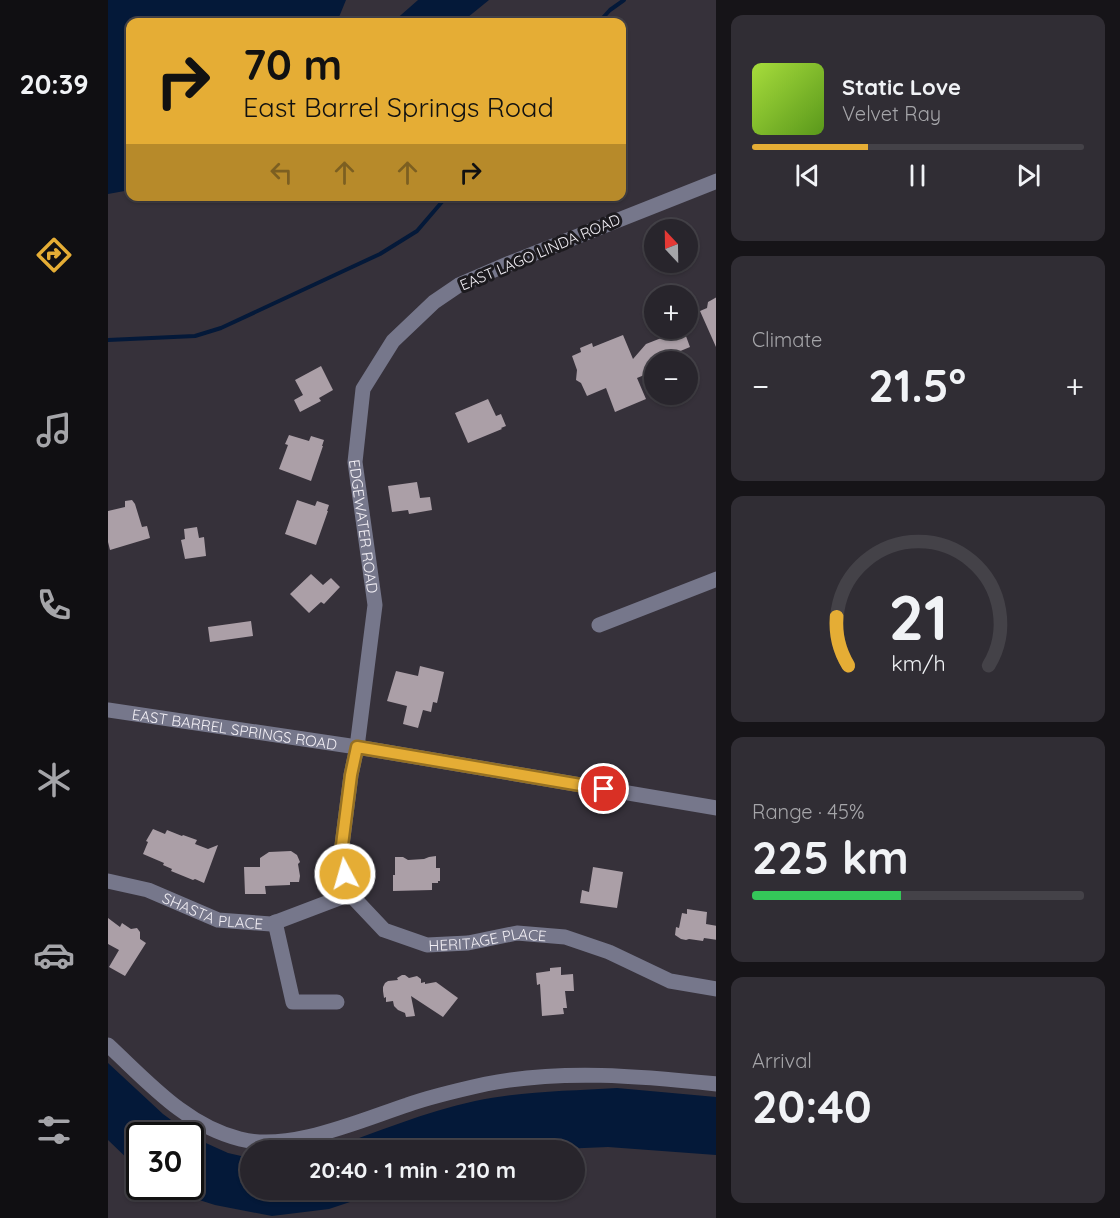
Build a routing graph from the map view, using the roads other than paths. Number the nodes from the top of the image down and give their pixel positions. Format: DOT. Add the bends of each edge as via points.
graph roads {
  1 [pos="716,181"];
  2 [pos="434,302"];
  3 [pos="716,579"];
  4 [pos="599,625"];
  5 [pos="108,710"];
  6 [pos="357,747"];
  7 [pos="716,808"];
  8 [pos="108,881"];
  9 [pos="350,894"];
  10 [pos="276,922"];
  11 [pos="716,989"];
  12 [pos="337,1002"];
  13 [pos="108,1045"];
  14 [pos="716,1084"];
  1 -- 2 [label="street, EAST LAGO LINDA ROAD" via="510,263 459,285"];
  2 -- 6 [label="street, EDGEWATER ROAD" via="393,342 363,389 355,462 375,605"];
  3 -- 4 [label="street"];
  5 -- 6 [label="street, EAST BARREL SPRINGS ROAD"];
  6 -- 7 [label="street, EAST BARREL SPRINGS ROAD"];
  6 -- 9 [label="street, EDGEWATER ROAD" via="341,853"];
  8 -- 10 [label="street, SHASTA PLACE" via="148,890 218,920"];
  9 -- 10 [label="street, SHASTA PLACE"];
  9 -- 11 [label="street, HERITAGE PLACE" via="384,930 427,945 468,943 517,933 565,937 609,952 670,981"];
  10 -- 12 [label="street" via="293,1002"];
  13 -- 14 [label="street" via="193,1120 241,1140 272,1142 336,1129 447,1093 529,1077 615,1075"];
}
